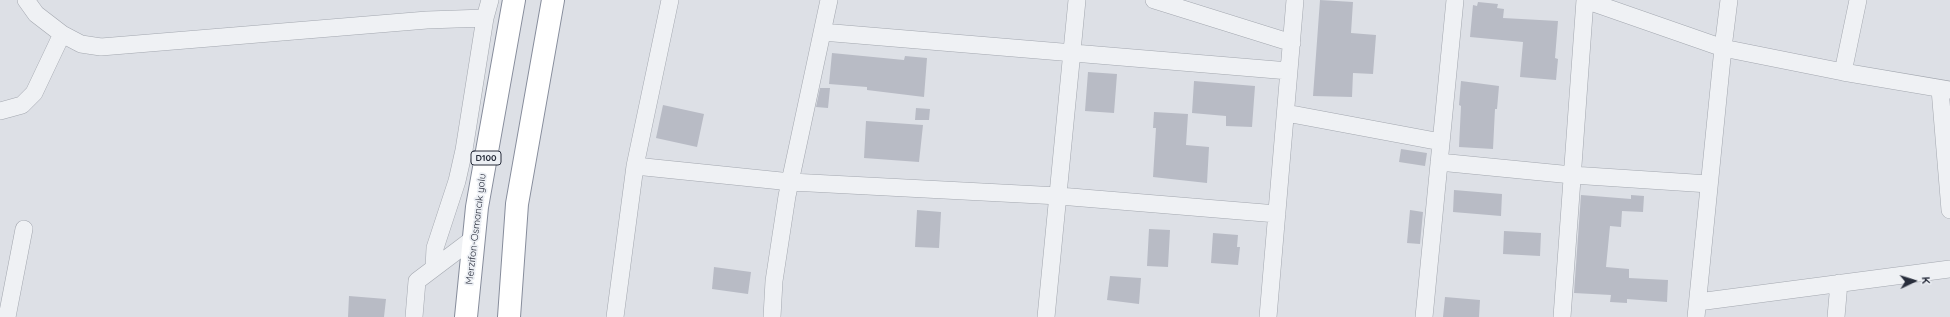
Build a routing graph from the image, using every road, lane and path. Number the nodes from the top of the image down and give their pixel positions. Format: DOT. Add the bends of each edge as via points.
graph roads {
  1 [pos="26,0"];
  2 [pos="490,0"];
  3 [pos="514,0"];
  4 [pos="553,0"];
  5 [pos="670,0"];
  6 [pos="829,0"];
  7 [pos="1077,0"];
  8 [pos="1154,0"];
  9 [pos="1295,0"];
  10 [pos="1455,0"];
  11 [pos="1585,0"];
  12 [pos="1729,0"];
  13 [pos="1858,0"];
  14 [pos="485,18"];
  15 [pos="822,32"];
  16 [pos="62,34"];
  17 [pos="1292,43"];
  18 [pos="1723,48"];
  19 [pos="1072,53"];
  20 [pos="1289,71"];
  21 [pos="1843,72"];
  22 [pos="1945,90"];
  23 [pos="0,111"];
  24 [pos="1286,113"];
  25 [pos="1441,142"];
  26 [pos="1439,162"];
  27 [pos="634,166"];
  28 [pos="1572,174"];
  29 [pos="791,182"];
  30 [pos="1709,184"];
  31 [pos="1059,196"];
  32 [pos="1950,210"];
  33 [pos="1277,214"];
  34 [pos="24,229"];
  35 [pos="474,238"];
  36 [pos="434,268"];
  37 [pos="1950,269"];
  38 [pos="1839,283"];
  39 [pos="1697,309"];
  40 [pos="7,317"];
  41 [pos="414,317"];
  42 [pos="466,317"];
  43 [pos="509,317"];
  44 [pos="614,317"];
  45 [pos="772,317"];
  46 [pos="1046,317"];
  47 [pos="1268,317"];
  48 [pos="1424,317"];
  49 [pos="1562,317"];
  50 [pos="1836,317"];
  1 -- 16 [label="street" via="36,14"];
  2 -- 14 [label="street"];
  3 -- 35 [label="highway, Merzifon-Osmancık yolu / D100" via="477,207"];
  4 -- 43 [label="highway" via="517,204"];
  5 -- 27 [label="street"];
  6 -- 15 [label="street"];
  7 -- 19 [label="street"];
  8 -- 17 [label="street"];
  9 -- 17 [label="street"];
  10 -- 25 [label="street"];
  11 -- 18 [label="street"];
  11 -- 28 [label="street"];
  12 -- 18 [label="street"];
  13 -- 21 [label="street"];
  14 -- 16 [label="street" via="427,20 101,47 80,44"];
  14 -- 36 [label="street" via="464,150 457,181 435,248"];
  15 -- 19 [label="street"];
  15 -- 29 [label="street"];
  16 -- 23 [label="street" via="34,93 22,105"];
  17 -- 20 [label="street"];
  18 -- 21 [label="street"];
  18 -- 30 [label="street"];
  19 -- 20 [label="street"];
  19 -- 31 [label="street"];
  20 -- 24 [label="street"];
  21 -- 22 [label="street"];
  22 -- 32 [label="street"];
  24 -- 25 [label="street"];
  24 -- 33 [label="street"];
  25 -- 26 [label="street"];
  26 -- 28 [label="street"];
  26 -- 48 [label="street"];
  27 -- 29 [label="street"];
  27 -- 44 [label="street"];
  28 -- 30 [label="street"];
  28 -- 49 [label="street"];
  29 -- 31 [label="street"];
  29 -- 45 [label="street" via="774,281"];
  30 -- 39 [label="street"];
  31 -- 33 [label="street"];
  31 -- 46 [label="street"];
  33 -- 47 [label="street"];
  34 -- 40 [label="street"];
  35 -- 36 [label="street"];
  35 -- 42 [label="highway, Merzifon-Osmancık yolu / D100"];
  36 -- 41 [label="street" via="417,281"];
  37 -- 38 [label="street"];
  38 -- 39 [label="street"];
  38 -- 50 [label="street"];
}
